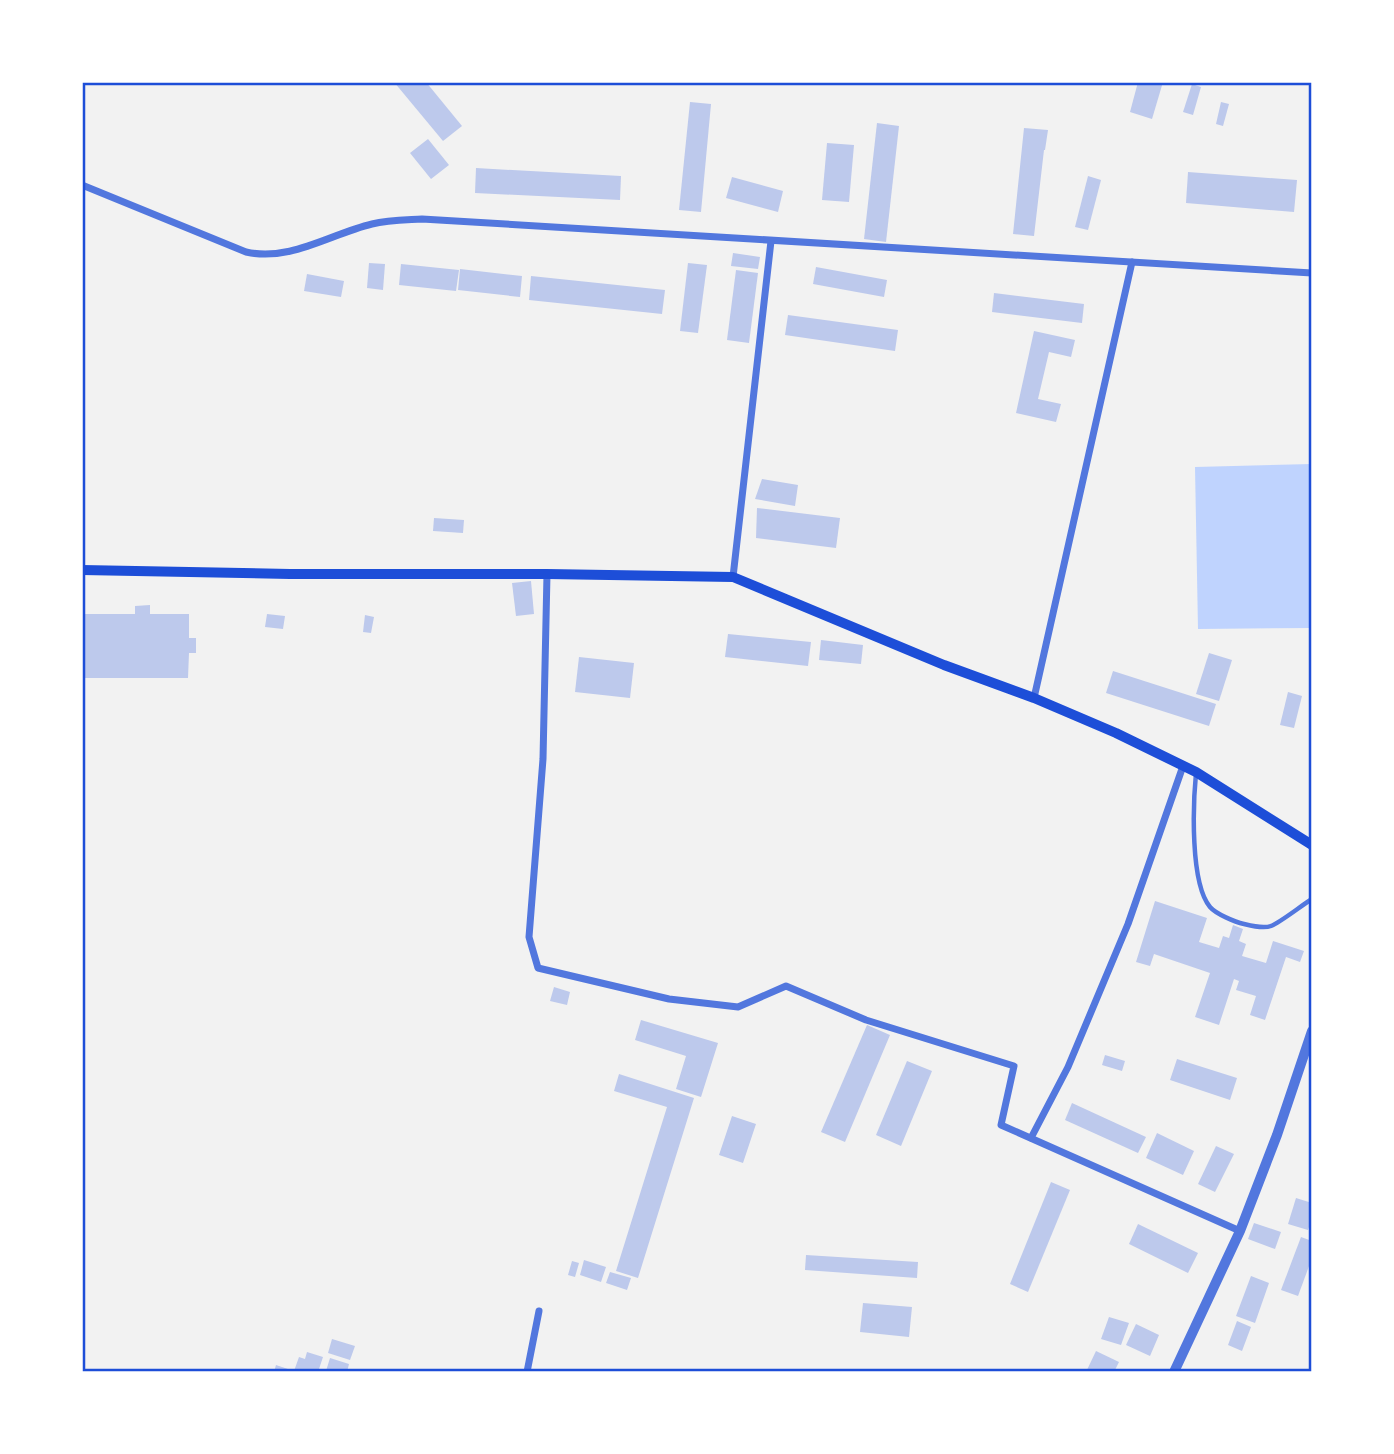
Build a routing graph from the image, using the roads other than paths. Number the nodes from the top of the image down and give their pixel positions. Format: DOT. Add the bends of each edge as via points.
graph roads {
  1 [pos="82,185"];
  2 [pos="771,241"];
  3 [pos="1132,262"];
  4 [pos="1312,273"];
  5 [pos="82,569"];
  6 [pos="547,574"];
  7 [pos="733,577"];
  8 [pos="1034,698"];
  9 [pos="1183,766"];
  10 [pos="1196,772"];
  11 [pos="1312,845"];
  12 [pos="1312,899"];
  13 [pos="1312,1031"];
  14 [pos="1031,1138"];
  15 [pos="1240,1231"];
  16 [pos="539,1311"];
  17 [pos="527,1372"];
  18 [pos="1174,1372"];
  1 -- 2 [label="street" via="260,255 275,255 374,223 422,219"];
  2 -- 3 [label="street"];
  2 -- 7 [label="street"];
  3 -- 4 [label="street"];
  3 -- 8 [label="street"];
  5 -- 6 [label="main road"];
  6 -- 7 [label="main road"];
  6 -- 14 [label="street" via="544,759 529,937 538,968 669,999 738,1007 786,986 866,1020 1014,1066 1001,1125"];
  7 -- 8 [label="main road"];
  8 -- 9 [label="main road"];
  9 -- 10 [label="main road"];
  9 -- 14 [label="street" via="1128,925 1068,1067"];
  10 -- 11 [label="main road"];
  10 -- 12 [label="lane" via="1194,840 1201,887 1211,908 1235,922 1270,926"];
  13 -- 15 [label="street"];
  14 -- 15 [label="street"];
  15 -- 18 [label="street"];
  16 -- 17 [label="street"];
}
